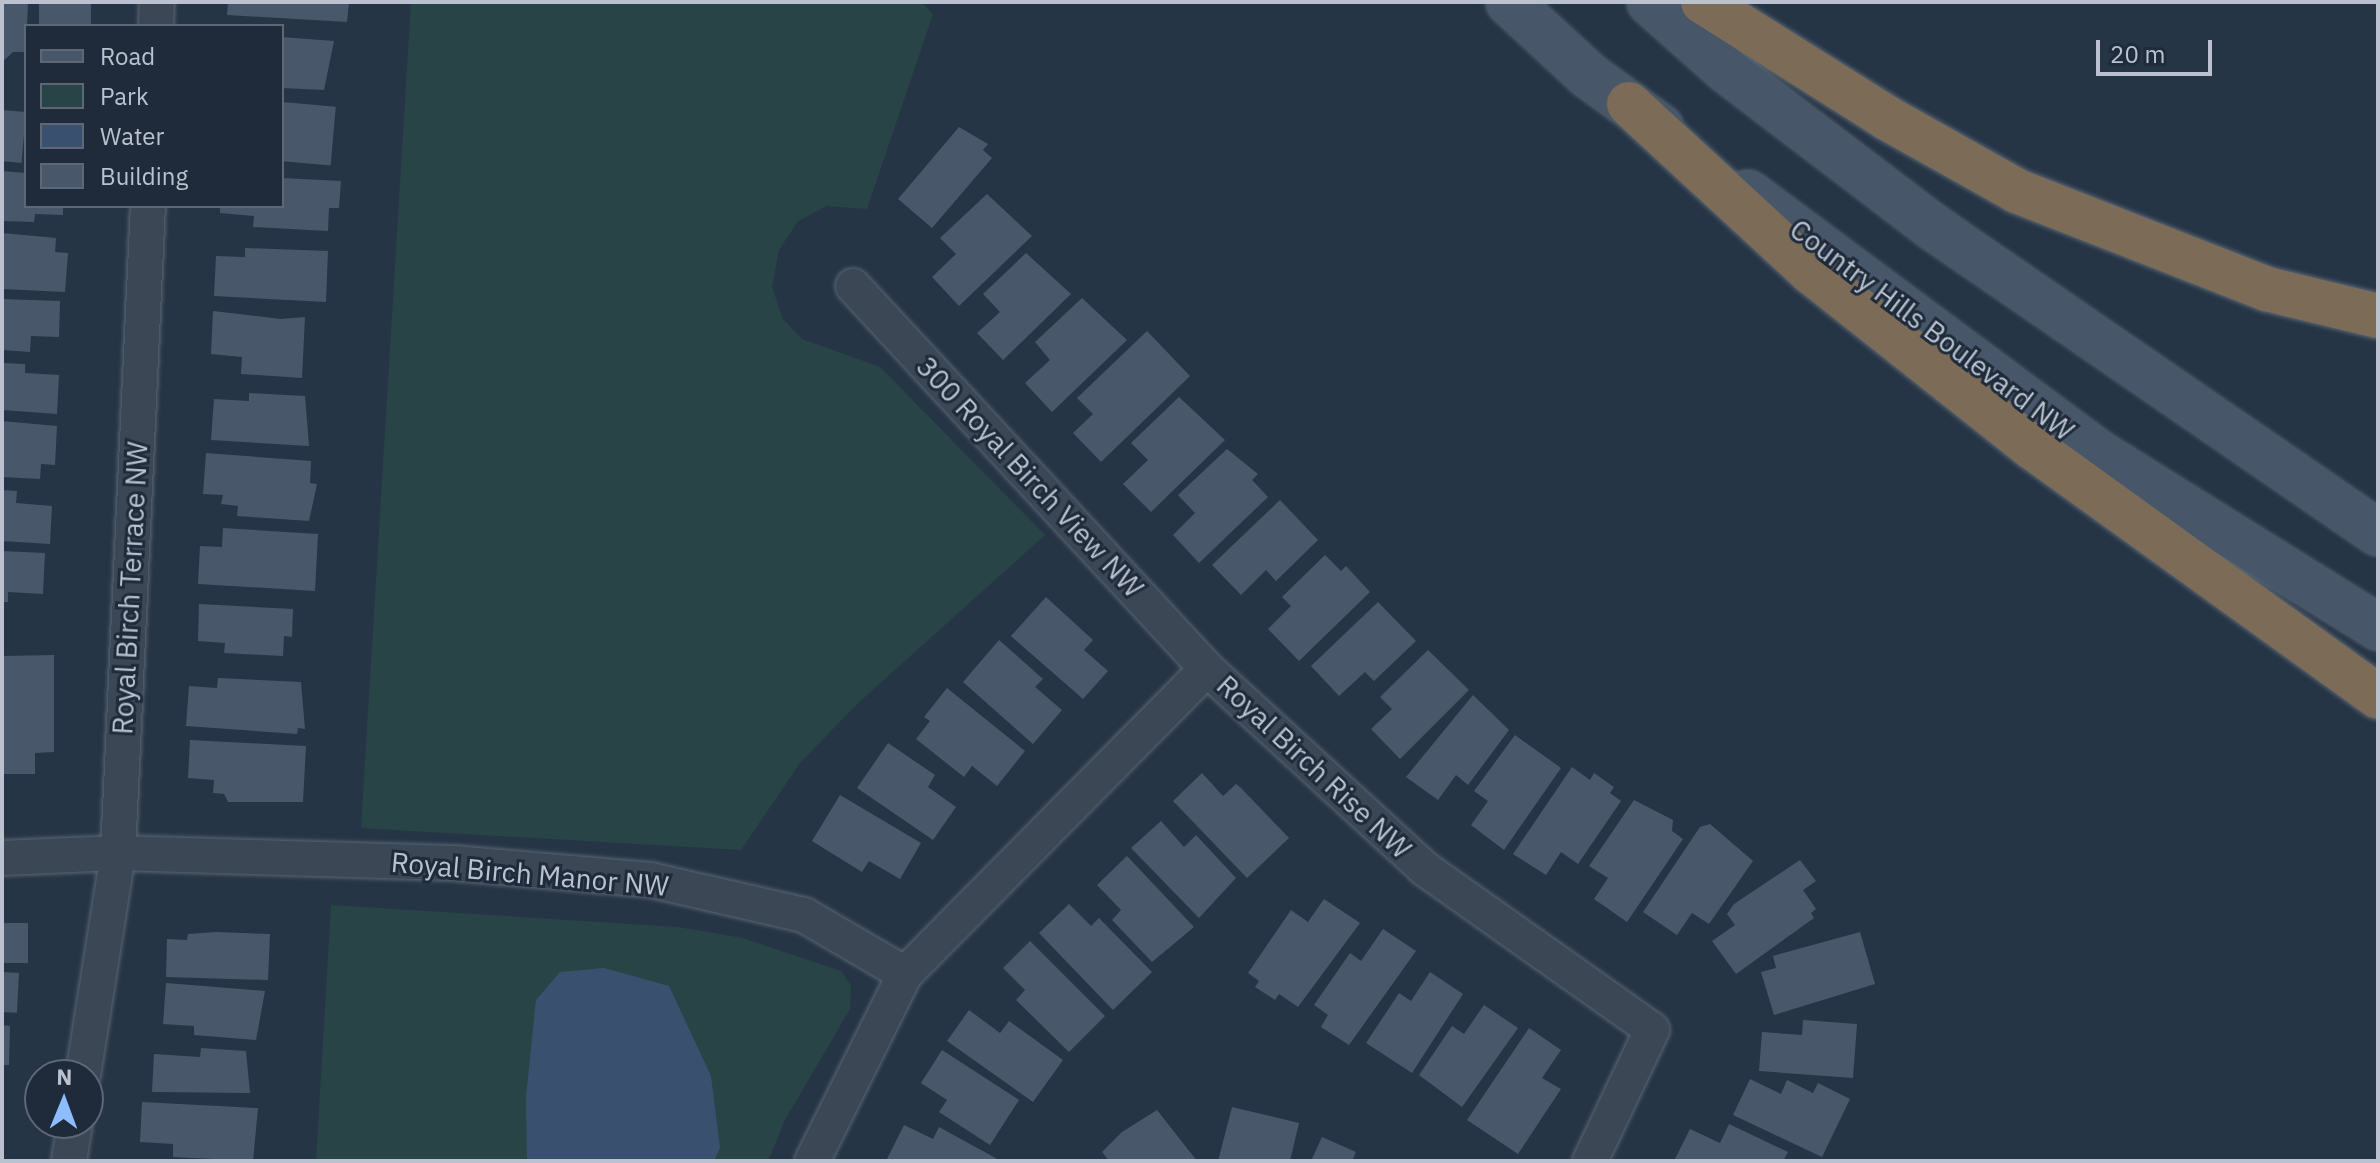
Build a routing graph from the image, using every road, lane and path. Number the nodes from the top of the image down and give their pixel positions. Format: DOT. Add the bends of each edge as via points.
graph roads {
  1 [pos="157,2"];
  2 [pos="1509,2"];
  3 [pos="1650,2"];
  4 [pos="1703,2"];
  5 [pos="156,24"];
  6 [pos="1629,104"];
  7 [pos="148,208"];
  8 [pos="853,286"];
  9 [pos="2378,316"];
  10 [pos="2378,533"];
  11 [pos="2378,627"];
  12 [pos="1207,669"];
  13 [pos="2378,697"];
  14 [pos="118,853"];
  15 [pos="2,858"];
  16 [pos="905,974"];
  17 [pos="86,1059"];
  18 [pos="72,1139"];
  19 [pos="69,1161"];
  20 [pos="812,1161"];
  21 [pos="1590,1161"];
  1 -- 5 [label="street"];
  2 -- 6 [label="main road, Country Hills Boulevard NW" via="1588,75"];
  3 -- 10 [label="main road" via="1728,71 1933,227"];
  4 -- 9 [label="highway" via="1887,118 2017,191 2267,289"];
  6 -- 11 [label="main road, Country Hills Boulevard NW" via="2098,453"];
  6 -- 13 [label="highway" via="1811,272 2020,438"];
  7 -- 14 [label="street, Royal Birch Terrace NW"];
  8 -- 12 [label="street, 300 Royal Birch View NW"];
  12 -- 16 [label="street, Royal Birch Rise NW"];
  12 -- 21 [label="street, Royal Birch Rise NW" via="1425,869 1652,1030"];
  14 -- 15 [label="street"];
  14 -- 16 [label="street, Royal Birch Manor NW" via="453,863 651,880 804,915"];
  14 -- 17 [label="street, Royal Birch Terrace NW"];
  16 -- 20 [label="street"];
  18 -- 19 [label="street"];
}
